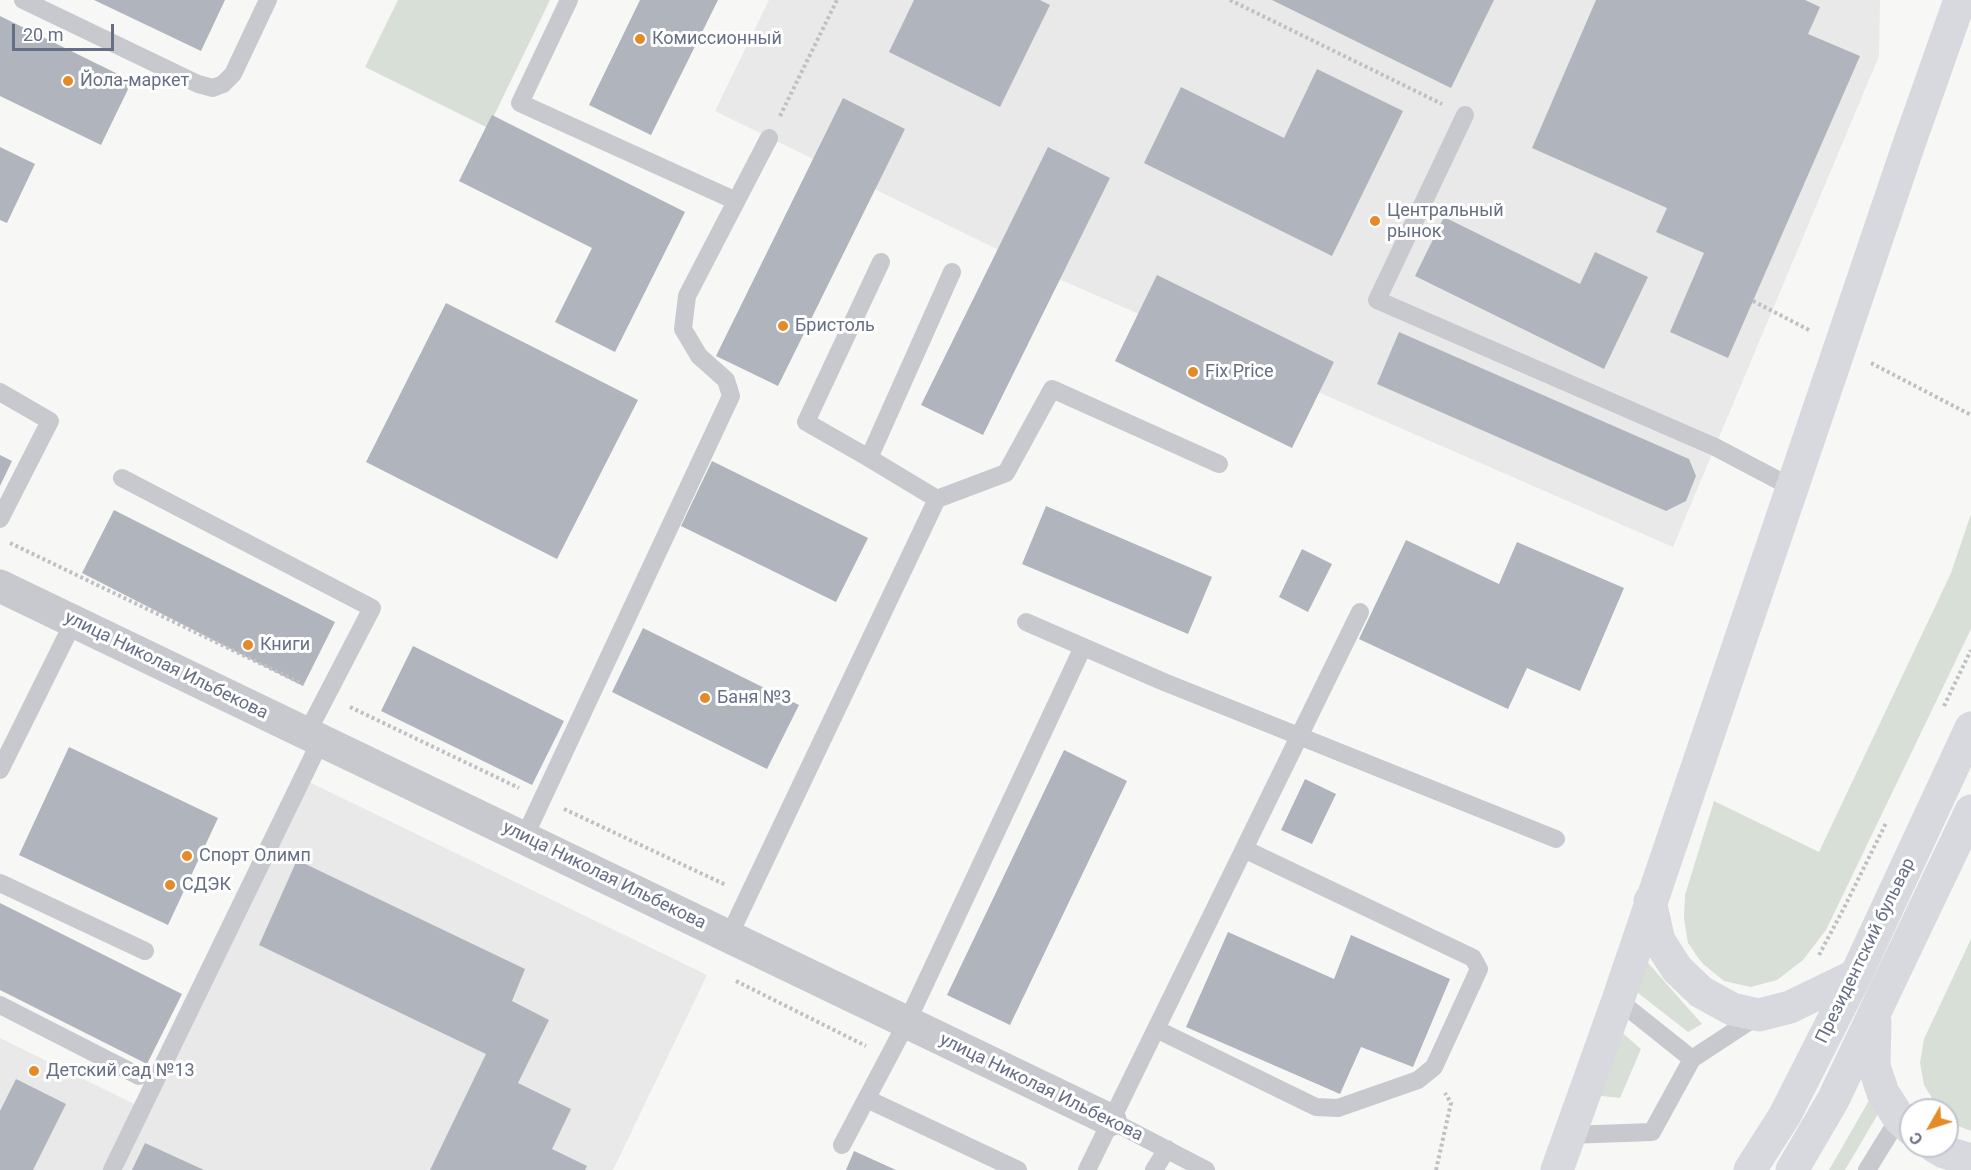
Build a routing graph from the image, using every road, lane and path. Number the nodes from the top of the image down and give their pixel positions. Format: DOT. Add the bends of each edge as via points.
graph roads {
  1 [pos="23,0"];
  2 [pos="268,0"];
  3 [pos="569,0"];
  4 [pos="837,0"];
  5 [pos="1230,0"];
  6 [pos="1961,1"];
  7 [pos="1465,115"];
  8 [pos="769,138"];
  9 [pos="736,201"];
  10 [pos="881,262"];
  11 [pos="952,272"];
  12 [pos="0,392"];
  13 [pos="869,458"];
  14 [pos="1219,464"];
  15 [pos="122,478"];
  16 [pos="1793,488"];
  17 [pos="937,498"];
  18 [pos="0,519"];
  19 [pos="0,539"];
  20 [pos="0,586"];
  21 [pos="1360,612"];
  22 [pos="74,621"];
  23 [pos="1026,622"];
  24 [pos="1083,646"];
  25 [pos="1971,650"];
  26 [pos="326,695"];
  27 [pos="1941,712"];
  28 [pos="1971,728"];
  29 [pos="1299,736"];
  30 [pos="314,737"];
  31 [pos="0,770"];
  32 [pos="542,799"];
  33 [pos="1971,811"];
  34 [pos="1890,815"];
  35 [pos="524,838"];
  36 [pos="1557,839"];
  37 [pos="1244,849"];
  38 [pos="0,883"];
  39 [pos="748,895"];
  40 [pos="1650,900"];
  41 [pos="729,936"];
  42 [pos="145,951"];
  43 [pos="1817,958"];
  44 [pos="1856,975"];
  45 [pos="1618,1000"];
  46 [pos="0,1005"];
  47 [pos="1875,1014"];
  48 [pos="1759,1015"];
  49 [pos="907,1022"];
  50 [pos="1156,1029"];
  51 [pos="1692,1059"];
  52 [pos="1434,1067"];
  53 [pos="140,1076"];
  54 [pos="867,1099"];
  55 [pos="1899,1116"];
  56 [pos="1110,1120"];
  57 [pos="1899,1131"];
  58 [pos="1569,1135"];
  59 [pos="842,1146"];
  60 [pos="1167,1149"];
  61 [pos="112,1170"];
  62 [pos="1018,1170"];
  63 [pos="1087,1170"];
  64 [pos="1154,1170"];
  65 [pos="1206,1170"];
  66 [pos="1436,1170"];
  67 [pos="1557,1170"];
  68 [pos="1750,1170"];
  69 [pos="1792,1170"];
  70 [pos="1867,1170"];
  1 -- 2 [label="lane" via="213,88 224,84 233,74"];
  3 -- 9 [label="lane" via="520,103"];
  4 -- 8 [label="path"];
  5 -- 7 [label="path"];
  6 -- 16 [label="main road"];
  7 -- 16 [label="lane" via="1377,300 1715,447"];
  8 -- 9 [label="lane"];
  9 -- 32 [label="lane" via="687,296 683,329 699,357 726,380 731,396"];
  10 -- 13 [label="lane" via="806,422"];
  11 -- 13 [label="lane"];
  12 -- 18 [label="lane" via="50,421"];
  13 -- 17 [label="lane"];
  14 -- 17 [label="lane" via="1052,389 1006,473"];
  15 -- 26 [label="lane" via="372,608"];
  16 -- 40 [label="main road"];
  17 -- 39 [label="lane"];
  19 -- 26 [label="path"];
  20 -- 22 [label="street, улица Николая Ильбекова"];
  21 -- 29 [label="lane"];
  22 -- 30 [label="street, улица Николая Ильбекова"];
  22 -- 31 [label="lane"];
  23 -- 24 [label="lane"];
  24 -- 29 [label="lane"];
  24 -- 49 [label="lane"];
  25 -- 27 [label="path"];
  26 -- 30 [label="lane"];
  26 -- 32 [label="path"];
  28 -- 44 [label="main road, Президентский бульвар"];
  29 -- 36 [label="lane"];
  29 -- 37 [label="lane"];
  30 -- 35 [label="street, улица Николая Ильбекова"];
  30 -- 61 [label="lane"];
  32 -- 35 [label="lane"];
  32 -- 39 [label="path"];
  33 -- 47 [label="main road, Президентский бульвар"];
  34 -- 43 [label="path"];
  35 -- 41 [label="street, улица Николая Ильбекова"];
  37 -- 50 [label="lane"];
  37 -- 52 [label="lane" via="1473,958 1479,969"];
  38 -- 42 [label="lane"];
  39 -- 41 [label="lane"];
  40 -- 45 [label="main road"];
  40 -- 48 [label="main road" via="1659,941 1677,969 1701,992 1732,1009"];
  41 -- 49 [label="street, улица Николая Ильбекова"];
  44 -- 48 [label="main road" via="1790,1007"];
  44 -- 68 [label="main road, Президентский бульвар" via="1785,1115"];
  45 -- 51 [label="lane"];
  45 -- 58 [label="main road"];
  46 -- 53 [label="lane"];
  47 -- 55 [label="main road" via="1874,1066 1882,1093"];
  47 -- 69 [label="main road, Президентский бульвар" via="1833,1100"];
  48 -- 51 [label="lane"];
  49 -- 54 [label="lane"];
  49 -- 56 [label="street, улица Николая Ильбекова"];
  50 -- 52 [label="lane" via="1316,1107 1338,1108 1418,1080"];
  50 -- 56 [label="lane"];
  51 -- 58 [label="lane" via="1652,1132"];
  52 -- 66 [label="path" via="1450,1103"];
  54 -- 59 [label="lane"];
  54 -- 62 [label="lane"];
  56 -- 60 [label="lane, улица Николая Ильбекова"];
  56 -- 63 [label="lane"];
  57 -- 70 [label="lane"];
  58 -- 67 [label="main road"];
  60 -- 64 [label="lane"];
  60 -- 65 [label="lane, улица Николая Ильбекова"];
}
